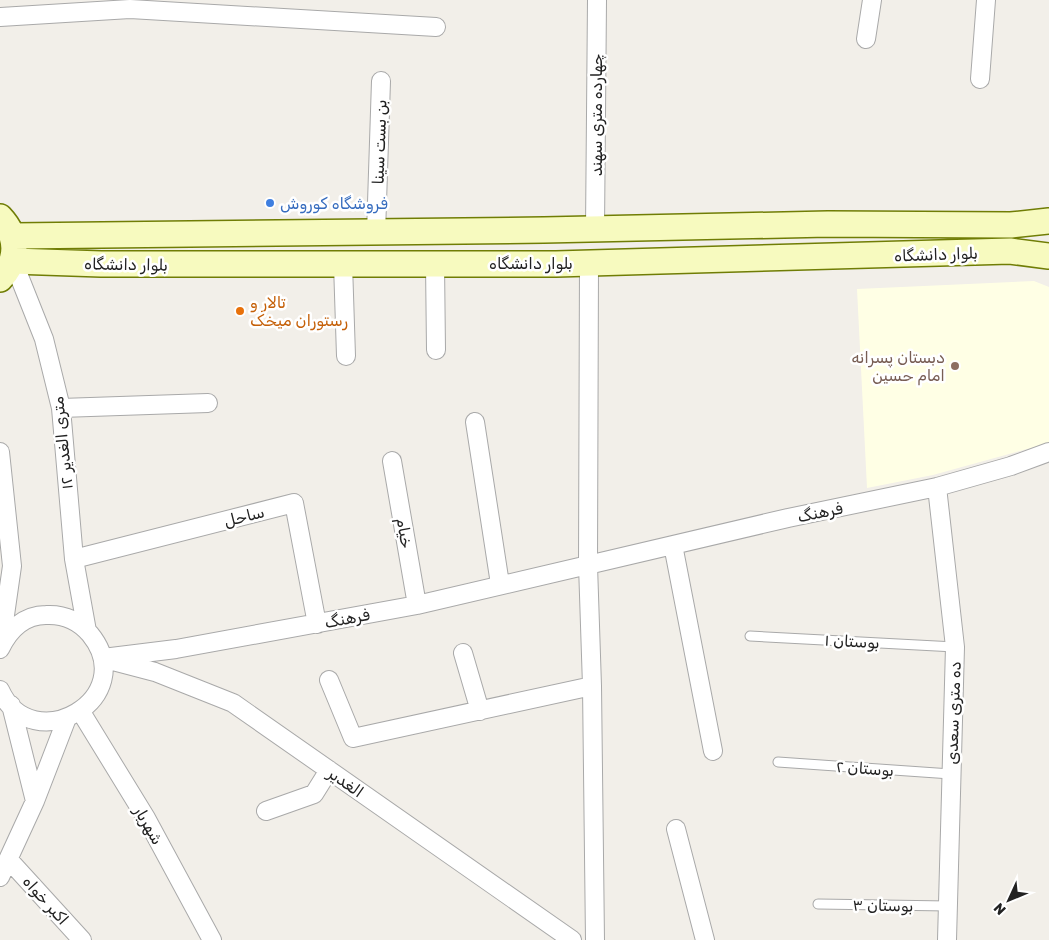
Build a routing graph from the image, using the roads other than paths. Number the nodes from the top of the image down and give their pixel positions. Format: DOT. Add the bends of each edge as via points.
graph roads {
  1 [pos="597,0"];
  2 [pos="872,0"];
  3 [pos="986,0"];
  4 [pos="0,17"];
  5 [pos="436,27"];
  6 [pos="866,39"];
  7 [pos="980,79"];
  8 [pos="381,81"];
  9 [pos="1049,221"];
  10 [pos="7,226"];
  11 [pos="595,229"];
  12 [pos="376,233"];
  13 [pos="1049,256"];
  14 [pos="589,263"];
  15 [pos="343,264"];
  16 [pos="435,264"];
  17 [pos="6,270"];
  18 [pos="436,350"];
  19 [pos="346,356"];
  20 [pos="208,403"];
  21 [pos="61,408"];
  22 [pos="475,422"];
  23 [pos="0,452"];
  24 [pos="1049,452"];
  25 [pos="392,461"];
  26 [pos="937,487"];
  27 [pos="4,531"];
  28 [pos="673,545"];
  29 [pos="74,559"];
  30 [pos="588,565"];
  31 [pos="500,584"];
  32 [pos="417,605"];
  33 [pos="317,624"];
  34 [pos="87,631"];
  35 [pos="750,636"];
  36 [pos="955,646"];
  37 [pos="0,648"];
  38 [pos="463,653"];
  39 [pos="102,658"];
  40 [pos="329,680"];
  41 [pos="592,686"];
  42 [pos="0,690"];
  43 [pos="11,705"];
  44 [pos="480,710"];
  45 [pos="74,715"];
  46 [pos="713,751"];
  47 [pos="778,762"];
  48 [pos="329,770"];
  49 [pos="951,774"];
  50 [pos="35,801"];
  51 [pos="266,811"];
  52 [pos="676,829"];
  53 [pos="9,860"];
  54 [pos="0,877"];
  55 [pos="818,904"];
  56 [pos="948,906"];
  57 [pos="82,940"];
  58 [pos="212,940"];
  59 [pos="572,940"];
  60 [pos="596,940"];
  61 [pos="705,940"];
  62 [pos="947,940"];
  1 -- 11 [label="street, چهارده متری سهند"];
  2 -- 6 [label="street"];
  3 -- 7 [label="street"];
  4 -- 5 [label="street" via="130,9"];
  8 -- 12 [label="street, بن بست سینا"];
  9 -- 11 [label="main road, بلوار دانشگاه" via="1011,225 828,224"];
  10 -- 12 [label="main road, بلوار دانشگاه"];
  10 -- 17 [label="main road"];
  11 -- 12 [label="main road, بلوار دانشگاه"];
  13 -- 14 [label="main road, بلوار دانشگاه" via="1010,251"];
  14 -- 16 [label="main road, بلوار دانشگاه"];
  14 -- 30 [label="street"];
  15 -- 16 [label="main road, بلوار دانشگاه"];
  15 -- 17 [label="main road, بلوار دانشگاه" via="101,264"];
  15 -- 19 [label="street"];
  16 -- 18 [label="street"];
  17 -- 21 [label="street, ۱۲ متری الغدیر" via="44,339"];
  20 -- 21 [label="street"];
  21 -- 29 [label="street, ۱۲ متری الغدیر"];
  22 -- 31 [label="street"];
  23 -- 27 [label="street"];
  24 -- 26 [label="street, فرهنگ"];
  25 -- 32 [label="street, خیام"];
  26 -- 28 [label="street, فرهنگ"];
  26 -- 36 [label="street, ده متری سعدی"];
  27 -- 37 [label="street" via="12,566"];
  28 -- 30 [label="street, فرهنگ"];
  28 -- 46 [label="street"];
  29 -- 33 [label="street, ساحل" via="294,503"];
  29 -- 34 [label="street, ۱۲ متری الغدیر"];
  30 -- 31 [label="street, فرهنگ"];
  30 -- 41 [label="street"];
  31 -- 32 [label="street, فرهنگ"];
  32 -- 33 [label="street, فرهنگ"];
  33 -- 39 [label="street, فرهنگ" via="176,649"];
  34 -- 37 [label="street" via="75,620 46,614 18,624"];
  34 -- 39 [label="street"];
  35 -- 36 [label="lane, بوستان ۱"];
  36 -- 49 [label="street, ده متری سعدی"];
  38 -- 44 [label="street"];
  39 -- 45 [label="street" via="99,687 92,701"];
  39 -- 48 [label="street, الغدیر" via="155,672 232,703"];
  40 -- 44 [label="street" via="353,738"];
  41 -- 44 [label="street"];
  41 -- 60 [label="street"];
  42 -- 43 [label="street"];
  43 -- 45 [label="street" via="37,721"];
  43 -- 50 [label="street"];
  45 -- 50 [label="street"];
  45 -- 58 [label="street, شهریار" via="146,818"];
  47 -- 49 [label="lane, بوستان ۲"];
  48 -- 51 [label="street" via="314,794"];
  48 -- 59 [label="street, الغدیر"];
  49 -- 56 [label="street, ده متری سعدی"];
  50 -- 53 [label="street"];
  52 -- 61 [label="street"];
  53 -- 54 [label="street"];
  53 -- 57 [label="street, اکبر خواه"];
  55 -- 56 [label="lane, بوستان ۳"];
  56 -- 62 [label="street, ده متری سعدی"];
}
